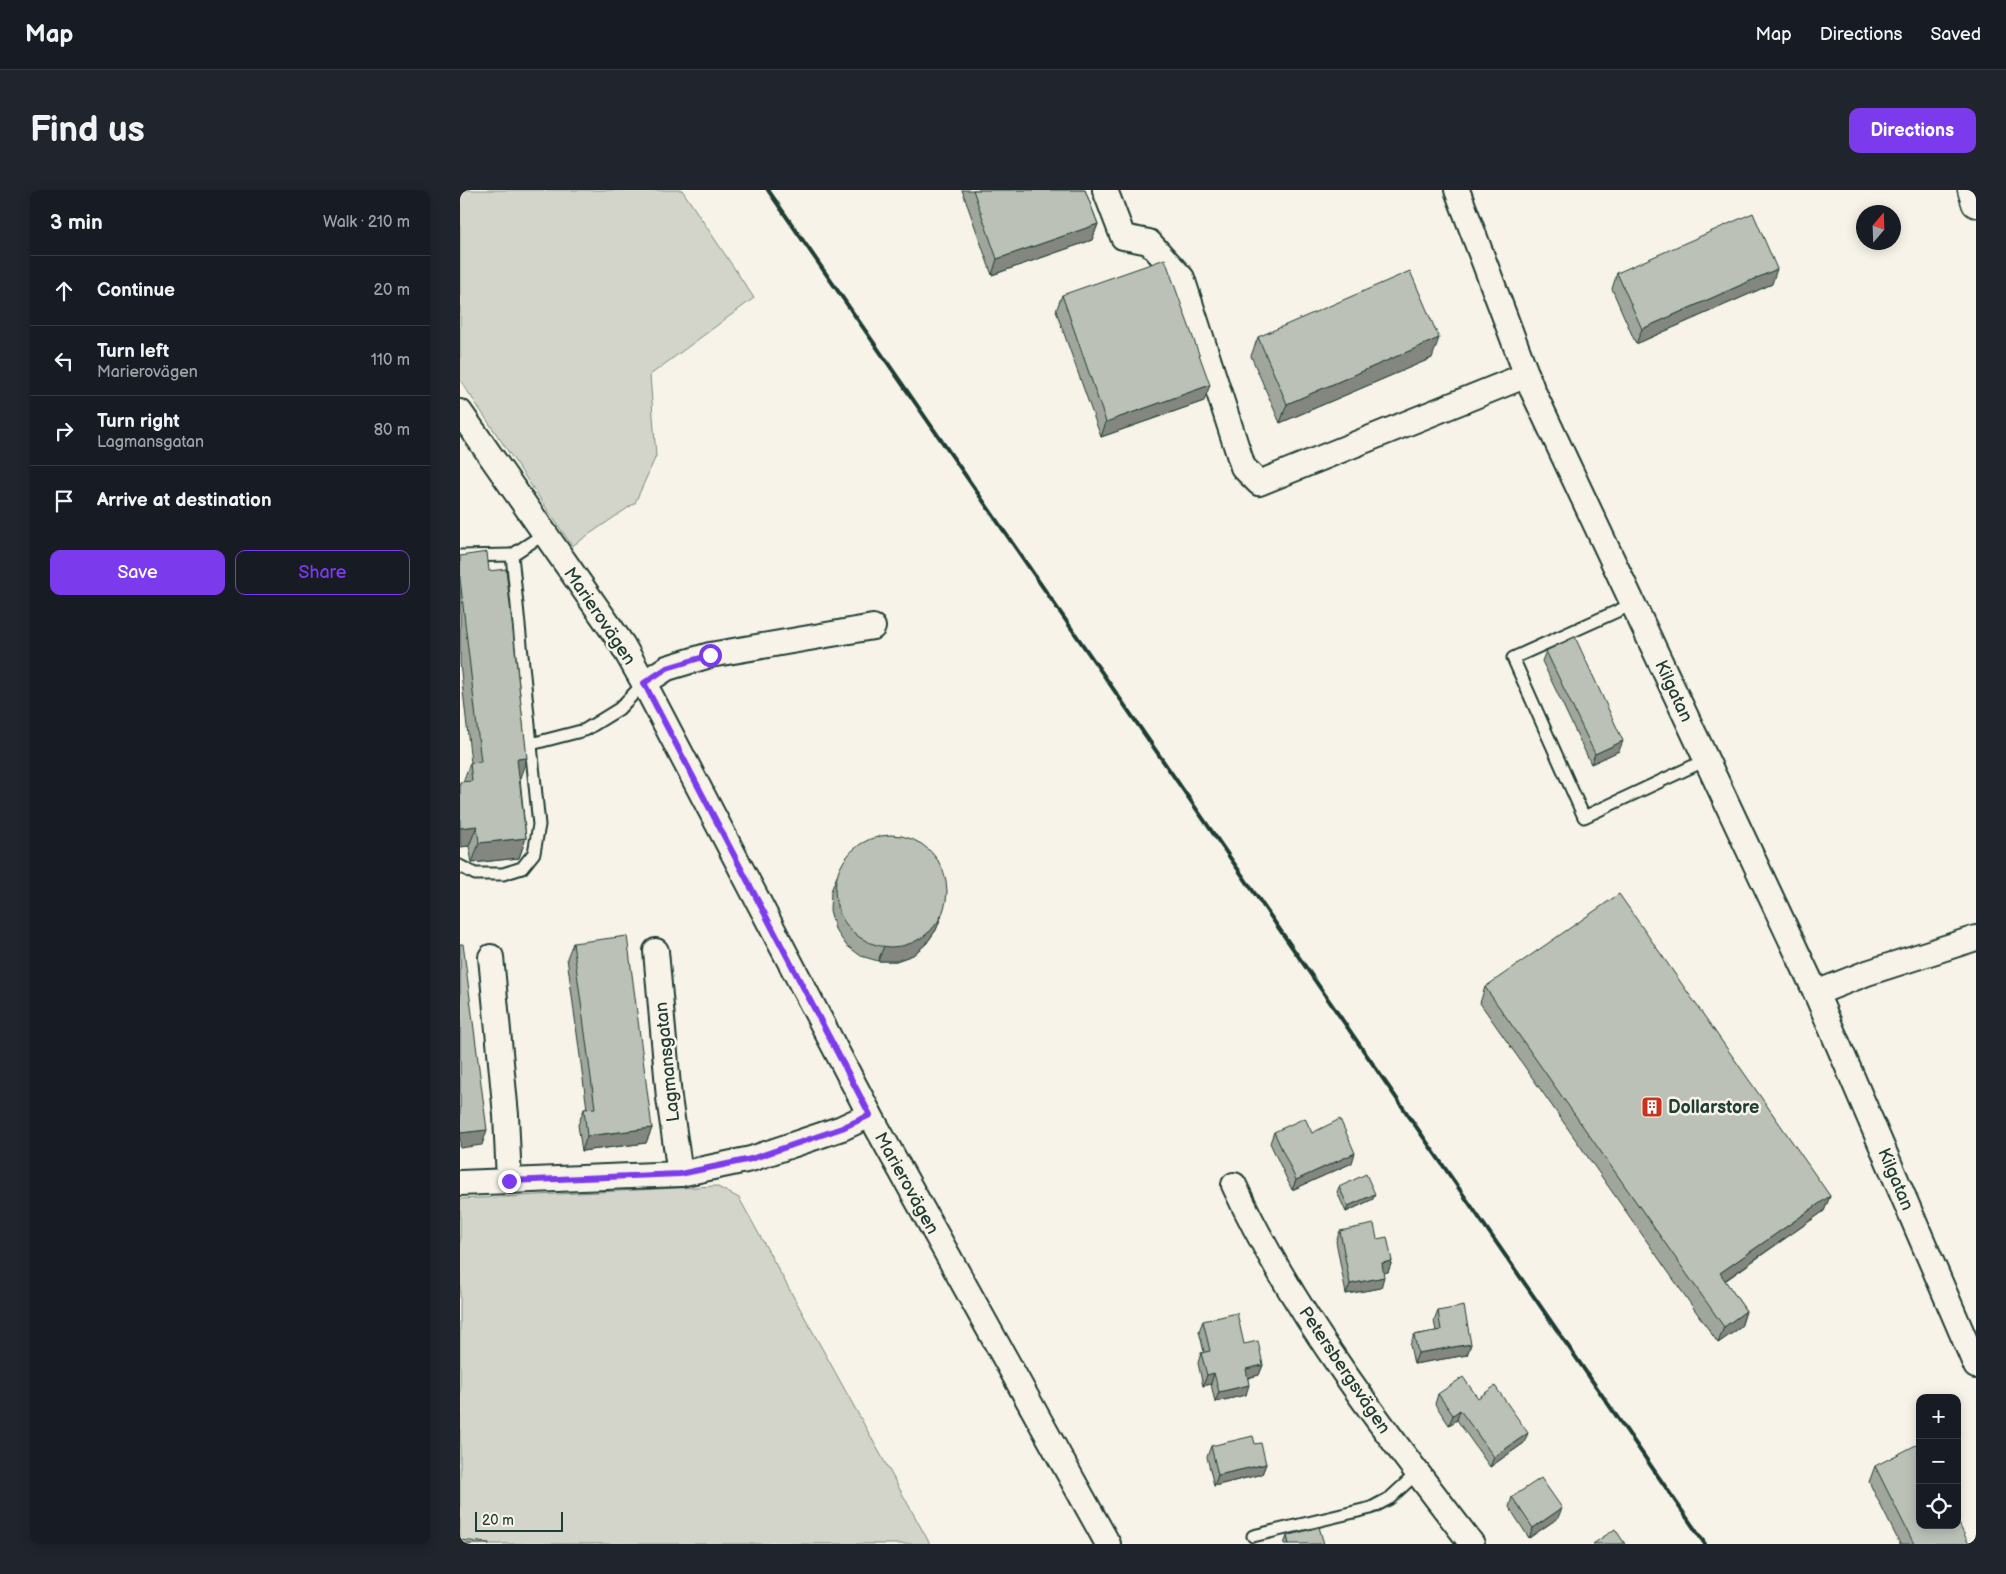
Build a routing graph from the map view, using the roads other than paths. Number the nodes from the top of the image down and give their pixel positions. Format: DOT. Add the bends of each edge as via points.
graph roads {
  1 [pos="1105,190"];
  2 [pos="1457,190"];
  3 [pos="1972,190"];
  4 [pos="1976,203"];
  5 [pos="1529,382"];
  6 [pos="460,412"];
  7 [pos="544,534"];
  8 [pos="512,555"];
  9 [pos="460,556"];
  10 [pos="1633,604"];
  11 [pos="873,627"];
  12 [pos="644,683"];
  13 [pos="530,744"];
  14 [pos="1706,760"];
  15 [pos="460,866"];
  16 [pos="1976,938"];
  17 [pos="656,951"];
  18 [pos="491,958"];
  19 [pos="1816,993"];
  20 [pos="870,1115"];
  21 [pos="680,1174"];
  22 [pos="509,1181"];
  23 [pos="460,1182"];
  24 [pos="1234,1185"];
  25 [pos="1976,1366"];
  26 [pos="1417,1472"];
  27 [pos="1253,1536"];
  28 [pos="1108,1544"];
  29 [pos="1472,1544"];
  1 -- 5 [label="street" via="1123,237 1149,242 1182,278 1243,467 1259,483"];
  2 -- 5 [label="street, Kilgatan"];
  3 -- 4 [label="street"];
  5 -- 10 [label="street, Kilgatan"];
  6 -- 7 [label="street, Marierovägen"];
  7 -- 8 [label="lane"];
  7 -- 12 [label="street, Marierovägen" via="622,644"];
  8 -- 9 [label="lane"];
  8 -- 13 [label="lane"];
  10 -- 14 [label="street, Kilgatan"];
  10 -- 14 [label="lane" via="1514,658 1584,817"];
  11 -- 12 [label="street" via="710,655 667,668"];
  12 -- 13 [label="lane" via="620,709 585,730"];
  12 -- 20 [label="street, Marierovägen"];
  13 -- 15 [label="lane" via="538,824 534,852 522,868 502,874 475,874"];
  14 -- 19 [label="street, Kilgatan"];
  16 -- 19 [label="street"];
  17 -- 21 [label="street, Lagmansgatan" via="669,1098"];
  18 -- 22 [label="street"];
  19 -- 25 [label="street, Kilgatan"];
  20 -- 21 [label="street" via="751,1159"];
  20 -- 28 [label="street, Marierovägen"];
  21 -- 22 [label="street"];
  22 -- 23 [label="street"];
  24 -- 26 [label="street, Petersbergsvägen" via="1252,1225 1302,1306 1356,1389"];
  26 -- 27 [label="lane" via="1390,1498 1371,1508"];
  26 -- 29 [label="street, Petersbergsvägen"];
}
